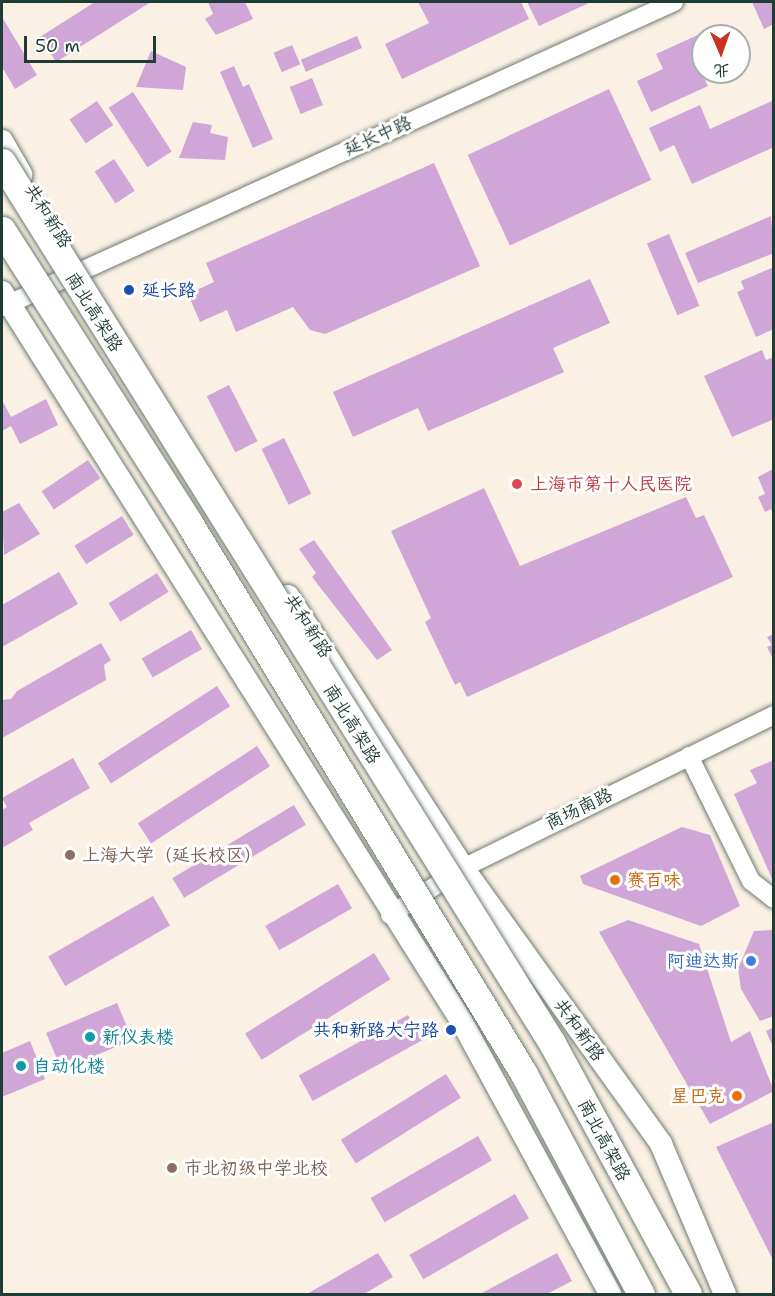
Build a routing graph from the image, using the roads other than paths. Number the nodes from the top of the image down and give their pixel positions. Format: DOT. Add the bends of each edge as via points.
graph roads {
  1 [pos="674,2"];
  2 [pos="2,141"];
  3 [pos="2,162"];
  4 [pos="2,230"];
  5 [pos="84,274"];
  6 [pos="4,300"];
  7 [pos="774,715"];
  8 [pos="689,756"];
  9 [pos="463,868"];
  10 [pos="774,899"];
  11 [pos="390,915"];
  12 [pos="610,1294"];
  13 [pos="641,1294"];
  14 [pos="688,1294"];
  15 [pos="725,1294"];
  1 -- 5 [label="street, 延长中路" via="190,219"];
  2 -- 5 [label="main road, 共和新路"];
  3 -- 14 [label="highway, 南北高架路, bridge" via="552,1043"];
  4 -- 13 [label="highway, 南北高架路, bridge" via="191,526 524,1074"];
  5 -- 6 [label="street"];
  5 -- 9 [label="main road, 共和新路"];
  6 -- 11 [label="main road"];
  7 -- 8 [label="street, 商场南路"];
  8 -- 9 [label="street, 商场南路"];
  8 -- 10 [label="street" via="751,881"];
  9 -- 11 [label="street, 商场南路"];
  9 -- 15 [label="main road, 共和新路" via="660,1144"];
  11 -- 12 [label="main road" via="462,1022"];
}
